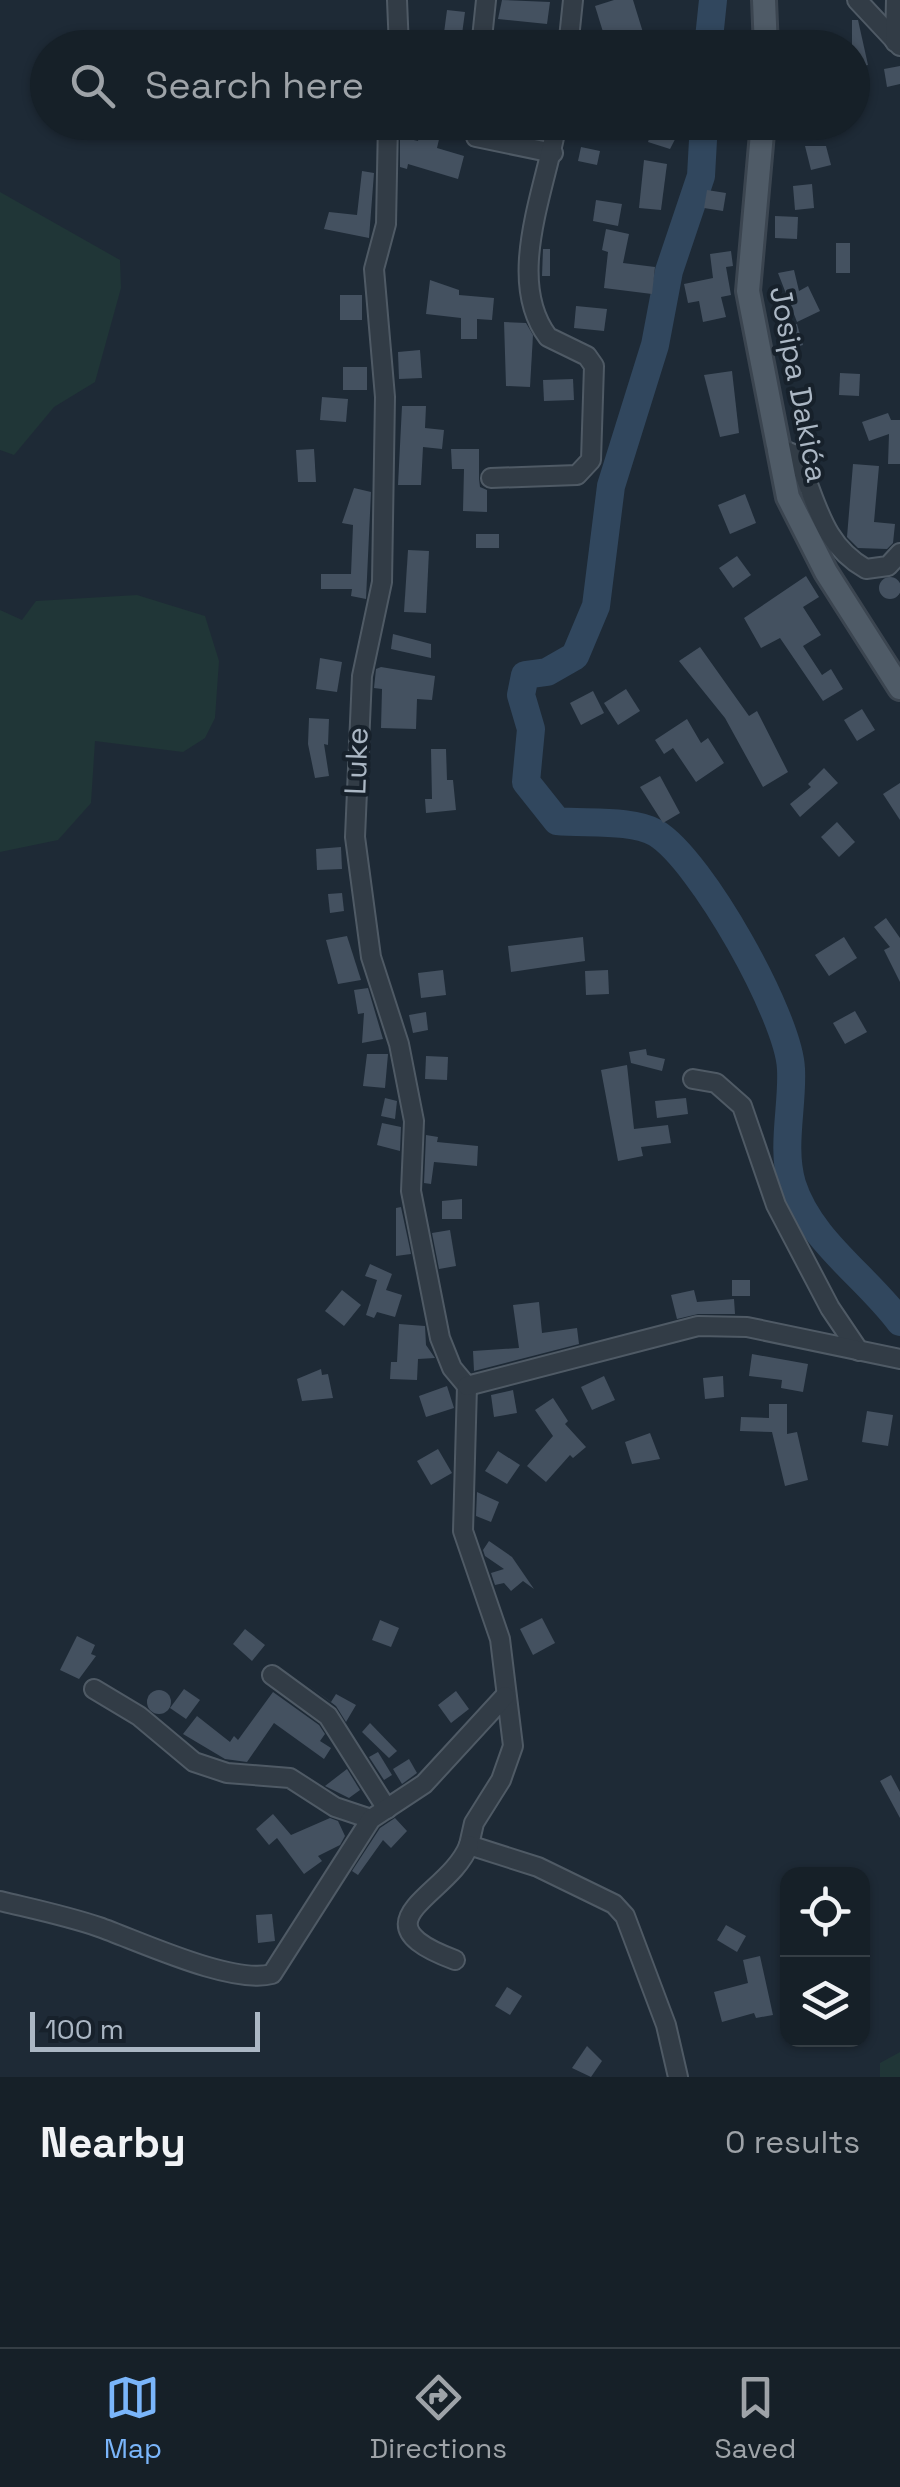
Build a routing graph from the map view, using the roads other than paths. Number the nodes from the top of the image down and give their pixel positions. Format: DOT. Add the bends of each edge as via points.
graph roads {
  1 [pos="397,0"];
  2 [pos="486,0"];
  3 [pos="573,0"];
  4 [pos="764,0"];
  5 [pos="857,0"];
  6 [pos="896,0"];
  7 [pos="399,30"];
  8 [pos="483,30"];
  9 [pos="570,30"];
  10 [pos="765,30"];
  11 [pos="898,44"];
  12 [pos="388,140"];
  13 [pos="489,140"];
  14 [pos="555,140"];
  15 [pos="761,140"];
  16 [pos="552,154"];
  17 [pos="776,447"];
  18 [pos="490,478"];
  19 [pos="900,553"];
  20 [pos="900,688"];
  21 [pos="693,1078"];
  22 [pos="859,1351"];
  23 [pos="900,1359"];
  24 [pos="467,1386"];
  25 [pos="272,1675"];
  26 [pos="94,1689"];
  27 [pos="505,1696"];
  28 [pos="379,1814"];
  29 [pos="469,1845"];
  30 [pos="0,1901"];
  31 [pos="455,1960"];
  32 [pos="678,2077"];
  1 -- 7 [label="street"];
  2 -- 8 [label="street"];
  3 -- 9 [label="street"];
  4 -- 10 [label="main road"];
  5 -- 11 [label="street"];
  6 -- 11 [label="street"];
  12 -- 24 [label="street, Luke" via="386,224 374,269 385,397 382,582 362,676 354,837 371,956 400,1044 414,1121 411,1192 440,1338"];
  13 -- 16 [label="street"];
  14 -- 16 [label="street"];
  15 -- 17 [label="main road, Josipa Dakića" via="748,290"];
  16 -- 18 [label="street" via="536,220 530,295 548,337 594,366 591,460 577,475"];
  17 -- 19 [label="street" via="796,455 836,548 866,569 888,566"];
  17 -- 20 [label="main road, Josipa Dakića" via="807,536"];
  21 -- 22 [label="street" via="716,1084 742,1106 776,1205"];
  22 -- 23 [label="street"];
  22 -- 24 [label="street" via="747,1327 698,1326"];
  24 -- 27 [label="street" via="463,1530 500,1638"];
  25 -- 28 [label="street" via="328,1716"];
  26 -- 28 [label="street" via="194,1762 227,1773 290,1778 335,1807"];
  27 -- 28 [label="street" via="424,1784"];
  27 -- 29 [label="street" via="513,1746"];
  28 -- 30 [label="street" via="279,1966 263,1976 168,1955 98,1926"];
  29 -- 31 [label="street" via="450,1877 411,1912 410,1932 419,1947"];
  29 -- 32 [label="street" via="538,1867 614,1904 625,1916"];
}
